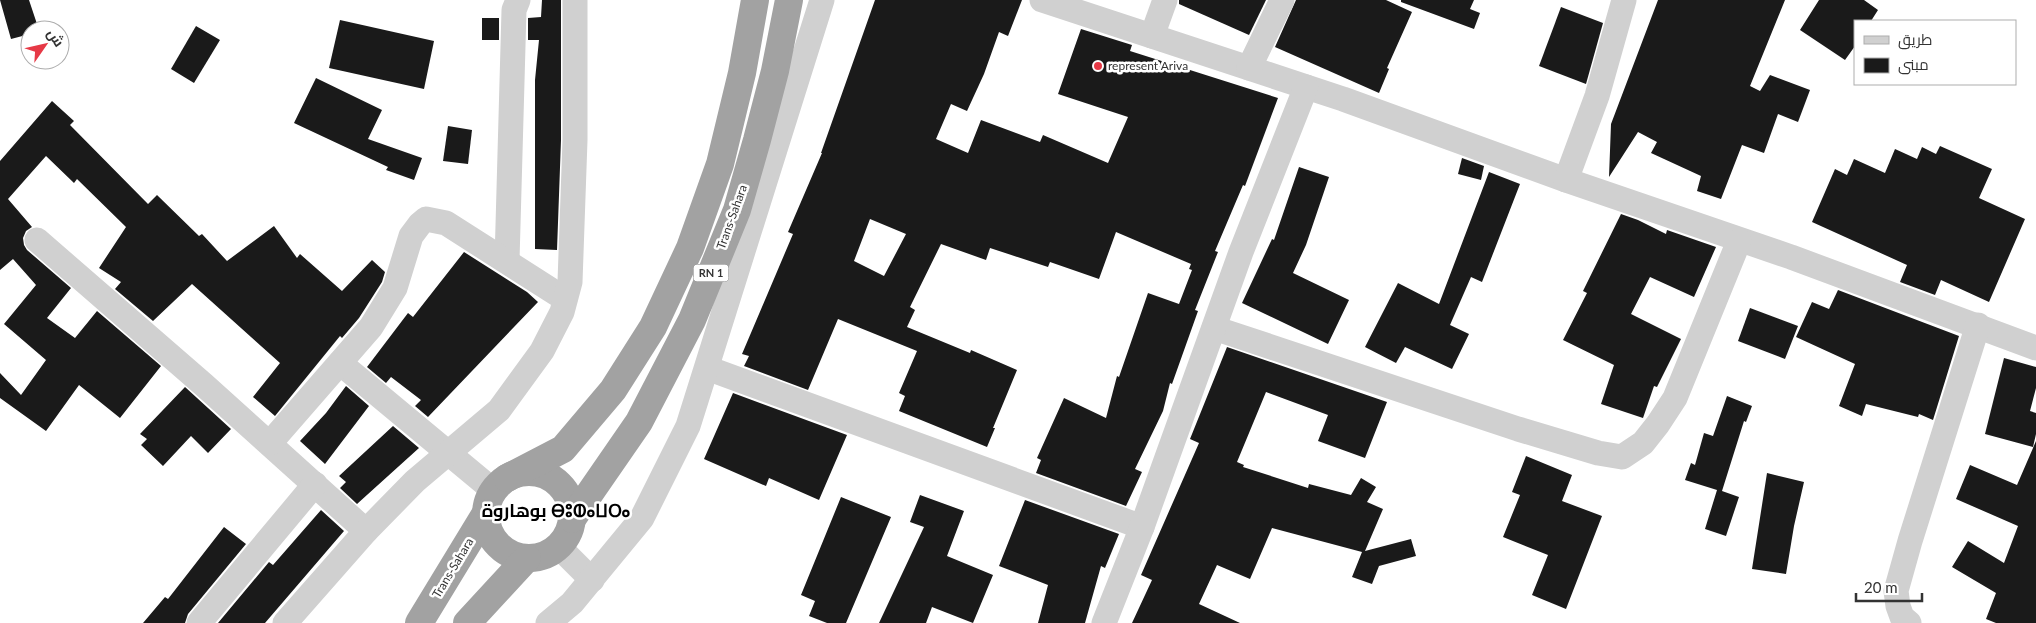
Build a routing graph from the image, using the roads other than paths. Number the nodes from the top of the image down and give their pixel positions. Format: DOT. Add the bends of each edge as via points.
graph roads {
  1 [pos="518,0"];
  2 [pos="575,0"];
  3 [pos="755,0"];
  4 [pos="789,0"];
  5 [pos="822,0"];
  6 [pos="1042,0"];
  7 [pos="1165,0"];
  8 [pos="1282,0"];
  9 [pos="1624,0"];
  10 [pos="1152,36"];
  11 [pos="1249,68"];
  12 [pos="1306,87"];
  13 [pos="1566,180"];
  14 [pos="37,240"];
  15 [pos="1740,240"];
  16 [pos="507,261"];
  17 [pos="565,300"];
  18 [pos="1978,325"];
  19 [pos="1214,328"];
  20 [pos="2036,348"];
  21 [pos="340,363"];
  22 [pos="707,368"];
  23 [pos="270,443"];
  24 [pos="449,452"];
  25 [pos="315,484"];
  26 [pos="496,494"];
  27 [pos="572,519"];
  28 [pos="1142,527"];
  29 [pos="366,530"];
  30 [pos="558,546"];
  31 [pos="527,558"];
  32 [pos="592,580"];
  33 [pos="199,623"];
  34 [pos="285,623"];
  35 [pos="419,623"];
  36 [pos="468,623"];
  37 [pos="548,623"];
  38 [pos="1104,623"];
  39 [pos="1909,623"];
  1 -- 16 [label="street" via="514,10"];
  2 -- 17 [label="street" via="575,140 570,282"];
  3 -- 26 [label="highway, RN 1" via="742,73 720,164 690,248 653,327 613,390 563,449"];
  4 -- 27 [label="highway, Trans-Sahara / RN 1" via="775,71 737,210 692,320 639,422"];
  5 -- 22 [label="street"];
  6 -- 10 [label="street"];
  7 -- 10 [label="street"];
  8 -- 11 [label="street"];
  9 -- 13 [label="street" via="1597,96"];
  10 -- 11 [label="street"];
  11 -- 12 [label="street"];
  12 -- 13 [label="street"];
  12 -- 19 [label="street"];
  13 -- 15 [label="street"];
  14 -- 23 [label="street"];
  15 -- 18 [label="street"];
  15 -- 19 [label="street" via="1675,398 1643,443 1622,457 1518,429"];
  16 -- 17 [label="street"];
  16 -- 21 [label="street" via="446,223 426,219 411,236 394,288 371,328"];
  17 -- 24 [label="street" via="542,351 499,410"];
  18 -- 20 [label="street"];
  18 -- 39 [label="street" via="1896,591 1902,617"];
  19 -- 28 [label="street"];
  21 -- 23 [label="street"];
  21 -- 24 [label="street"];
  22 -- 28 [label="street"];
  22 -- 32 [label="street" via="688,426 642,518"];
  23 -- 25 [label="street"];
  24 -- 26 [label="street"];
  24 -- 29 [label="street"];
  25 -- 29 [label="street"];
  25 -- 33 [label="street"];
  26 -- 27 [label="highway" via="519,473 545,475 566,492"];
  26 -- 31 [label="highway" via="488,527 505,550"];
  26 -- 35 [label="highway, Trans-Sahara"];
  27 -- 30 [label="highway" via="568,534"];
  28 -- 38 [label="street"];
  29 -- 34 [label="street"];
  30 -- 31 [label="highway" via="536,558"];
  30 -- 32 [label="street"];
  31 -- 36 [label="highway"];
  32 -- 37 [label="street"];
}
